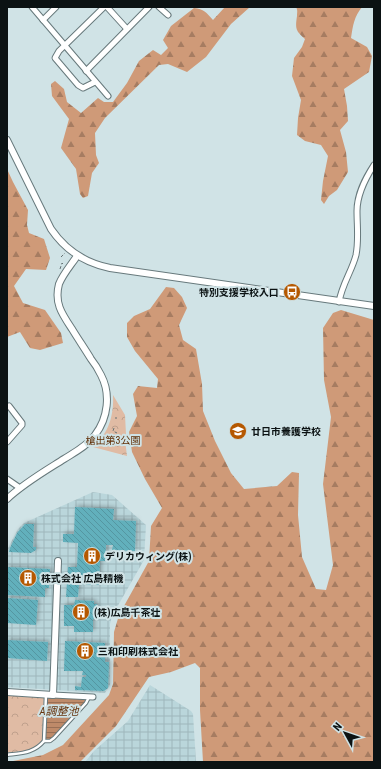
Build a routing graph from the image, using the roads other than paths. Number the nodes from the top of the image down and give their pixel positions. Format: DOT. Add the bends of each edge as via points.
graph roads {
  1 [pos="32,7"];
  2 [pos="56,7"];
  3 [pos="104,7"];
  4 [pos="107,7"];
  5 [pos="149,7"];
  6 [pos="159,7"];
  7 [pos="168,16"];
  8 [pos="43,20"];
  9 [pos="127,29"];
  10 [pos="65,46"];
  11 [pos="86,71"];
  12 [pos="95,82"];
  13 [pos="108,96"];
  14 [pos="7,140"];
  15 [pos="374,165"];
  16 [pos="78,256"];
  17 [pos="340,302"];
  18 [pos="374,306"];
  19 [pos="9,406"];
  20 [pos="7,442"];
  21 [pos="7,479"];
  22 [pos="20,488"];
  23 [pos="7,499"];
  24 [pos="58,561"];
  25 [pos="7,692"];
  26 [pos="46,694"];
  27 [pos="53,695"];
  28 [pos="91,697"];
  29 [pos="44,740"];
  30 [pos="7,755"];
  1 -- 8 [label="street"];
  2 -- 8 [label="street"];
  3 -- 10 [label="street"];
  4 -- 9 [label="street"];
  5 -- 9 [label="street"];
  6 -- 7 [label="street"];
  8 -- 10 [label="street"];
  9 -- 11 [label="street"];
  10 -- 11 [label="street"];
  10 -- 12 [label="street" via="54,58 83,88"];
  11 -- 12 [label="street"];
  12 -- 13 [label="street"];
  14 -- 16 [label="street" via="51,229 67,248"];
  15 -- 17 [label="street" via="357,203 356,255"];
  16 -- 17 [label="street" via="110,268"];
  16 -- 22 [label="street" via="59,284 59,308 102,375 107,408 100,428 87,444"];
  17 -- 18 [label="street"];
  19 -- 20 [label="street" via="22,425"];
  21 -- 22 [label="street"];
  22 -- 23 [label="street"];
  24 -- 27 [label="street"];
  25 -- 26 [label="street"];
  26 -- 27 [label="street"];
  26 -- 29 [label="lane"];
  27 -- 28 [label="street"];
  28 -- 29 [label="lane" via="54,738 50,741"];
  29 -- 30 [label="lane" via="39,747 31,751"];
}
